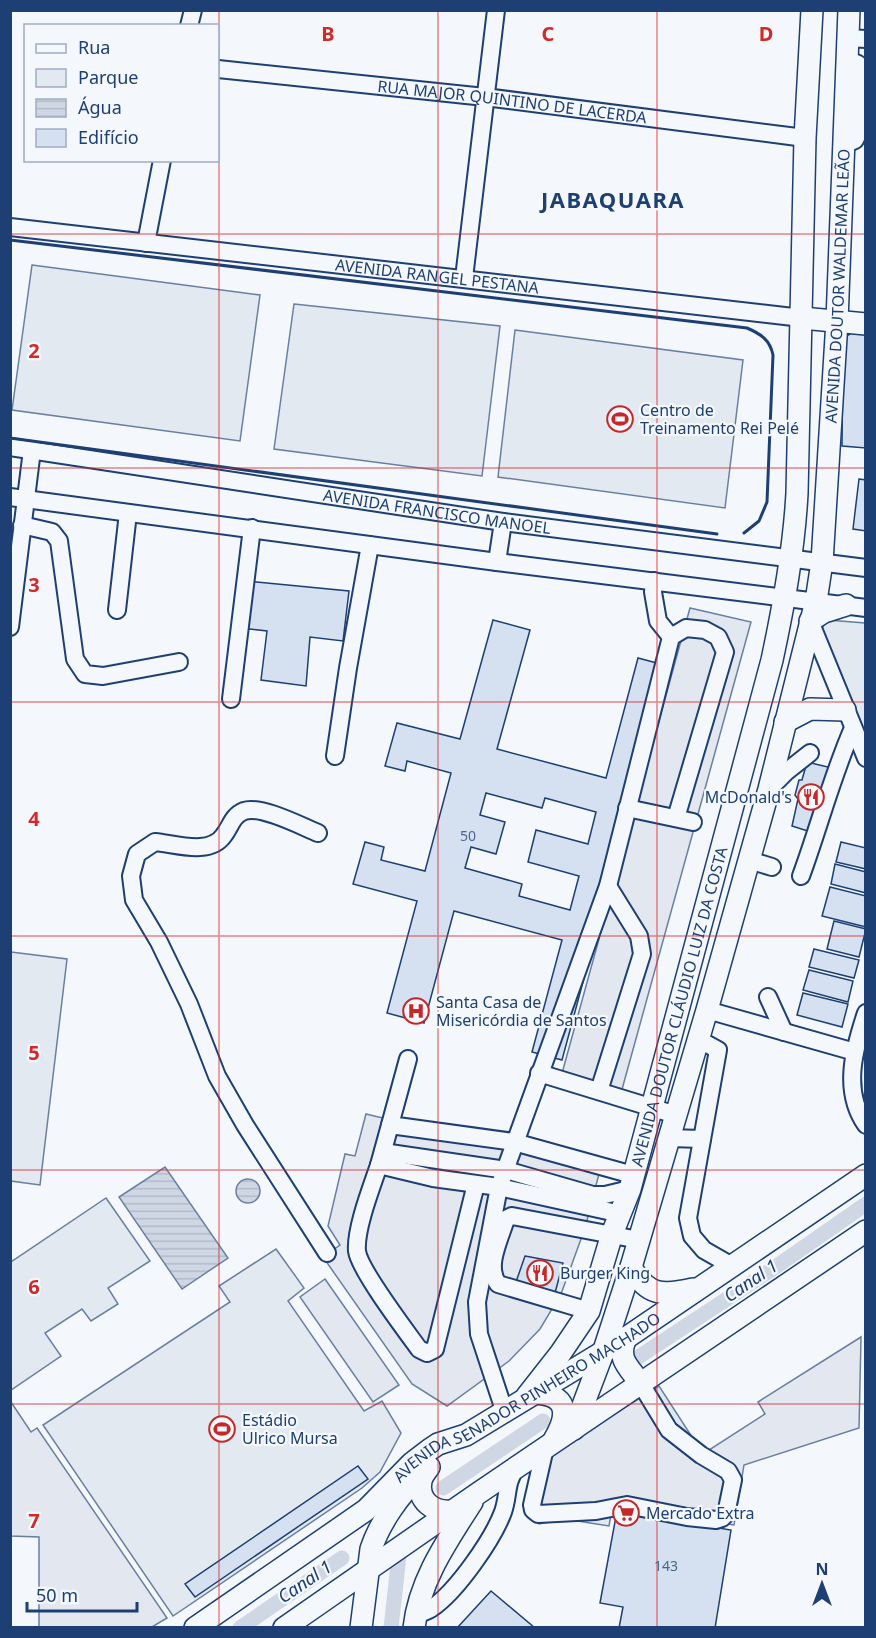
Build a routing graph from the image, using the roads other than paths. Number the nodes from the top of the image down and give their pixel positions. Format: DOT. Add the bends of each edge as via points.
graph roads {
  1 [pos="496,10"];
  2 [pos="812,10"];
  3 [pos="849,10"];
  4 [pos="853,45"];
  5 [pos="219,69"];
  6 [pos="485,98"];
  7 [pos="805,138"];
  8 [pos="162,162"];
  9 [pos="10,227"];
  10 [pos="146,243"];
  11 [pos="464,278"];
  12 [pos="802,318"];
  13 [pos="837,321"];
  14 [pos="866,324"];
  15 [pos="10,447"];
  16 [pos="31,457"];
  17 [pos="21,493"];
  18 [pos="128,513"];
  19 [pos="503,523"];
  20 [pos="22,525"];
  21 [pos="252,528"];
  22 [pos="370,545"];
  23 [pos="794,552"];
  24 [pos="498,558"];
  25 [pos="822,562"];
  26 [pos="866,568"];
  27 [pos="654,581"];
  28 [pos="804,605"];
  29 [pos="856,606"];
  30 [pos="117,610"];
  31 [pos="10,627"];
  32 [pos="671,637"];
  33 [pos="179,662"];
  34 [pos="231,699"];
  35 [pos="849,719"];
  36 [pos="785,722"];
  37 [pos="810,753"];
  38 [pos="335,756"];
  39 [pos="866,758"];
  40 [pos="769,789"];
  41 [pos="627,808"];
  42 [pos="676,818"];
  43 [pos="693,822"];
  44 [pos="318,832"];
  45 [pos="749,860"];
  46 [pos="772,867"];
  47 [pos="801,876"];
  48 [pos="608,886"];
  49 [pos="768,997"];
  50 [pos="707,1010"];
  51 [pos="866,1013"];
  52 [pos="784,1032"];
  53 [pos="698,1039"];
  54 [pos="855,1052"];
  55 [pos="408,1059"];
  56 [pos="539,1073"];
  57 [pos="599,1092"];
  58 [pos="652,1108"];
  59 [pos="676,1115"];
  60 [pos="390,1125"];
  61 [pos="866,1125"];
  62 [pos="669,1138"];
  63 [pos="702,1139"];
  64 [pos="514,1142"];
  65 [pos="381,1158"];
  66 [pos="506,1170"];
  67 [pos="866,1175"];
  68 [pos="632,1182"];
  69 [pos="476,1184"];
  70 [pos="499,1187"];
  71 [pos="621,1214"];
  72 [pos="866,1231"];
  73 [pos="612,1234"];
  74 [pos="639,1240"];
  75 [pos="327,1253"];
  76 [pos="732,1266"];
  77 [pos="631,1267"];
  78 [pos="700,1287"];
  79 [pos="589,1311"];
  80 [pos="626,1338"];
  81 [pos="604,1350"];
  82 [pos="640,1384"];
  83 [pos="529,1394"];
  84 [pos="504,1410"];
  85 [pos="574,1429"];
  86 [pos="466,1434"];
  87 [pos="549,1446"];
  88 [pos="430,1464"];
  89 [pos="518,1466"];
  90 [pos="477,1494"];
  91 [pos="452,1511"];
  92 [pos="368,1568"];
  93 [pos="415,1622"];
  94 [pos="195,1628"];
  95 [pos="284,1628"];
  96 [pos="362,1628"];
  1 -- 6 [label="street"];
  2 -- 7 [label="main road, AVENIDA DOUTOR WALDEMAR LEÃO"];
  3 -- 4 [label="main road, AVENIDA DOUTOR WALDEMAR LEÃO"];
  4 -- 13 [label="main road, AVENIDA DOUTOR WALDEMAR LEÃO" via="843,146"];
  5 -- 6 [label="street, RUA MAJOR QUINTINO DE LACERDA"];
  6 -- 7 [label="street, RUA MAJOR QUINTINO DE LACERDA"];
  6 -- 11 [label="street"];
  7 -- 12 [label="main road, AVENIDA DOUTOR WALDEMAR LEÃO"];
  8 -- 10 [label="street"];
  9 -- 10 [label="street, AVENIDA RANGEL PESTANA"];
  10 -- 11 [label="street, AVENIDA RANGEL PESTANA"];
  11 -- 12 [label="street, AVENIDA RANGEL PESTANA"];
  12 -- 13 [label="main road, AVENIDA RANGEL PESTANA"];
  12 -- 23 [label="main road, AVENIDA DOUTOR WALDEMAR LEÃO"];
  13 -- 14 [label="main road, AVENIDA RANGEL PESTANA"];
  13 -- 25 [label="main road, AVENIDA DOUTOR WALDEMAR LEÃO"];
  15 -- 16 [label="street, AVENIDA FRANCISCO MANOEL"];
  16 -- 17 [label="street"];
  16 -- 19 [label="street, AVENIDA FRANCISCO MANOEL"];
  17 -- 18 [label="street"];
  17 -- 20 [label="street"];
  18 -- 21 [label="street"];
  18 -- 30 [label="street"];
  19 -- 23 [label="street, AVENIDA FRANCISCO MANOEL"];
  19 -- 24 [label="street"];
  20 -- 31 [label="street"];
  20 -- 33 [label="street" via="52,532 59,541 75,659 85,674 103,676"];
  21 -- 22 [label="street"];
  21 -- 34 [label="street"];
  22 -- 24 [label="street"];
  22 -- 38 [label="street"];
  23 -- 25 [label="street, AVENIDA FRANCISCO MANOEL"];
  23 -- 28 [label="main road, AVENIDA DOUTOR WALDEMAR LEÃO"];
  24 -- 27 [label="street"];
  25 -- 26 [label="street, AVENIDA FRANCISCO MANOEL"];
  25 -- 28 [label="main road, AVENIDA DOUTOR WALDEMAR LEÃO"];
  27 -- 28 [label="street"];
  27 -- 32 [label="street" via="658,621"];
  28 -- 29 [label="main road" via="824,612"];
  28 -- 35 [label="street"];
  28 -- 36 [label="main road, AVENIDA DOUTOR CLÁUDIO LUIZ DA COSTA"];
  28 -- 58 [label="main road, AVENIDA DOUTOR CLÁUDIO LUIZ DA COSTA" via="772,660"];
  32 -- 41 [label="street"];
  32 -- 42 [label="street" via="686,628 705,630 718,637 724,652"];
  35 -- 36 [label="main road" via="810,709"];
  35 -- 39 [label="street"];
  35 -- 47 [label="street" via="841,756"];
  36 -- 40 [label="main road, AVENIDA DOUTOR CLÁUDIO LUIZ DA COSTA"];
  37 -- 40 [label="street"];
  40 -- 45 [label="main road, AVENIDA DOUTOR CLÁUDIO LUIZ DA COSTA"];
  41 -- 42 [label="street"];
  41 -- 48 [label="street"];
  42 -- 43 [label="street"];
  44 -- 75 [label="street" via="262,811 245,811 233,818 224,836 213,846 155,842 137,854 131,876 134,900 189,1004 217,1076"];
  45 -- 46 [label="street"];
  45 -- 50 [label="main road, AVENIDA DOUTOR CLÁUDIO LUIZ DA COSTA"];
  48 -- 56 [label="street"];
  48 -- 57 [label="street" via="639,936 642,954"];
  49 -- 52 [label="street"];
  50 -- 52 [label="street"];
  50 -- 53 [label="main road, AVENIDA DOUTOR CLÁUDIO LUIZ DA COSTA"];
  51 -- 54 [label="street"];
  52 -- 54 [label="street"];
  53 -- 59 [label="main road, AVENIDA DOUTOR CLÁUDIO LUIZ DA COSTA"];
  53 -- 63 [label="street" via="718,1050"];
  54 -- 61 [label="street" via="853,1094"];
  55 -- 60 [label="street"];
  56 -- 57 [label="street"];
  56 -- 64 [label="street"];
  57 -- 58 [label="street"];
  58 -- 59 [label="street"];
  58 -- 68 [label="main road, AVENIDA DOUTOR CLÁUDIO LUIZ DA COSTA"];
  59 -- 62 [label="main road, AVENIDA DOUTOR CLÁUDIO LUIZ DA COSTA"];
  60 -- 64 [label="street"];
  60 -- 65 [label="street"];
  62 -- 63 [label="street"];
  62 -- 74 [label="main road, AVENIDA DOUTOR CLÁUDIO LUIZ DA COSTA"];
  63 -- 76 [label="street" via="688,1218 692,1236 704,1250"];
  64 -- 66 [label="street"];
  64 -- 68 [label="street"];
  65 -- 66 [label="street"];
  65 -- 69 [label="street" via="433,1178"];
  65 -- 69 [label="street" via="357,1252 364,1269 419,1349 428,1353 435,1349"];
  66 -- 68 [label="street" via="594,1195 605,1195"];
  66 -- 70 [label="street"];
  67 -- 76 [label="main road, AVENIDA SENADOR PINHEIRO MACHADO"];
  68 -- 71 [label="main road, AVENIDA DOUTOR CLÁUDIO LUIZ DA COSTA"];
  69 -- 70 [label="street"];
  70 -- 71 [label="street"];
  70 -- 84 [label="street" via="477,1302 479,1334"];
  71 -- 73 [label="main road, AVENIDA DOUTOR CLÁUDIO LUIZ DA COSTA"];
  72 -- 82 [label="main road"];
  73 -- 74 [label="street"];
  73 -- 79 [label="main road, AVENIDA DOUTOR CLÁUDIO LUIZ DA COSTA"];
  73 -- 79 [label="street" via="512,1216 506,1220 491,1268 498,1284"];
  74 -- 77 [label="main road, AVENIDA DOUTOR CLÁUDIO LUIZ DA COSTA"];
  76 -- 78 [label="main road, AVENIDA SENADOR PINHEIRO MACHADO"];
  77 -- 78 [label="main road" via="646,1287 656,1292"];
  77 -- 81 [label="main road, AVENIDA DOUTOR CLÁUDIO LUIZ DA COSTA"];
  78 -- 80 [label="main road, AVENIDA SENADOR PINHEIRO MACHADO"];
  79 -- 83 [label="main road, AVENIDA DOUTOR CLÁUDIO LUIZ DA COSTA"];
  80 -- 81 [label="main road, AVENIDA SENADOR PINHEIRO MACHADO"];
  80 -- 82 [label="main road" via="621,1356"];
  81 -- 83 [label="main road, AVENIDA SENADOR PINHEIRO MACHADO"];
  81 -- 85 [label="main road, AVENIDA DOUTOR CLÁUDIO LUIZ DA COSTA"];
  82 -- 85 [label="main road"];
  82 -- 87 [label="street" via="669,1430 732,1476 722,1518 687,1517 627,1505 538,1514 532,1505"];
  83 -- 84 [label="main road, AVENIDA SENADOR PINHEIRO MACHADO"];
  83 -- 87 [label="main road" via="550,1395 561,1403 564,1418"];
  84 -- 86 [label="main road, AVENIDA SENADOR PINHEIRO MACHADO"];
  85 -- 87 [label="main road"];
  86 -- 88 [label="main road"];
  86 -- 94 [label="main road, AVENIDA SENADOR PINHEIRO MACHADO" via="429,1450 366,1510"];
  87 -- 89 [label="main road"];
  88 -- 91 [label="main road" via="421,1481 426,1502 442,1512"];
  88 -- 92 [label="main road" via="412,1482 375,1537"];
  89 -- 90 [label="main road"];
  89 -- 93 [label="street" via="509,1478 500,1519 483,1548 438,1603"];
  90 -- 91 [label="main road"];
  90 -- 93 [label="main road" via="433,1566"];
  91 -- 92 [label="main road"];
  92 -- 95 [label="main road"];
  92 -- 96 [label="main road"];
}
